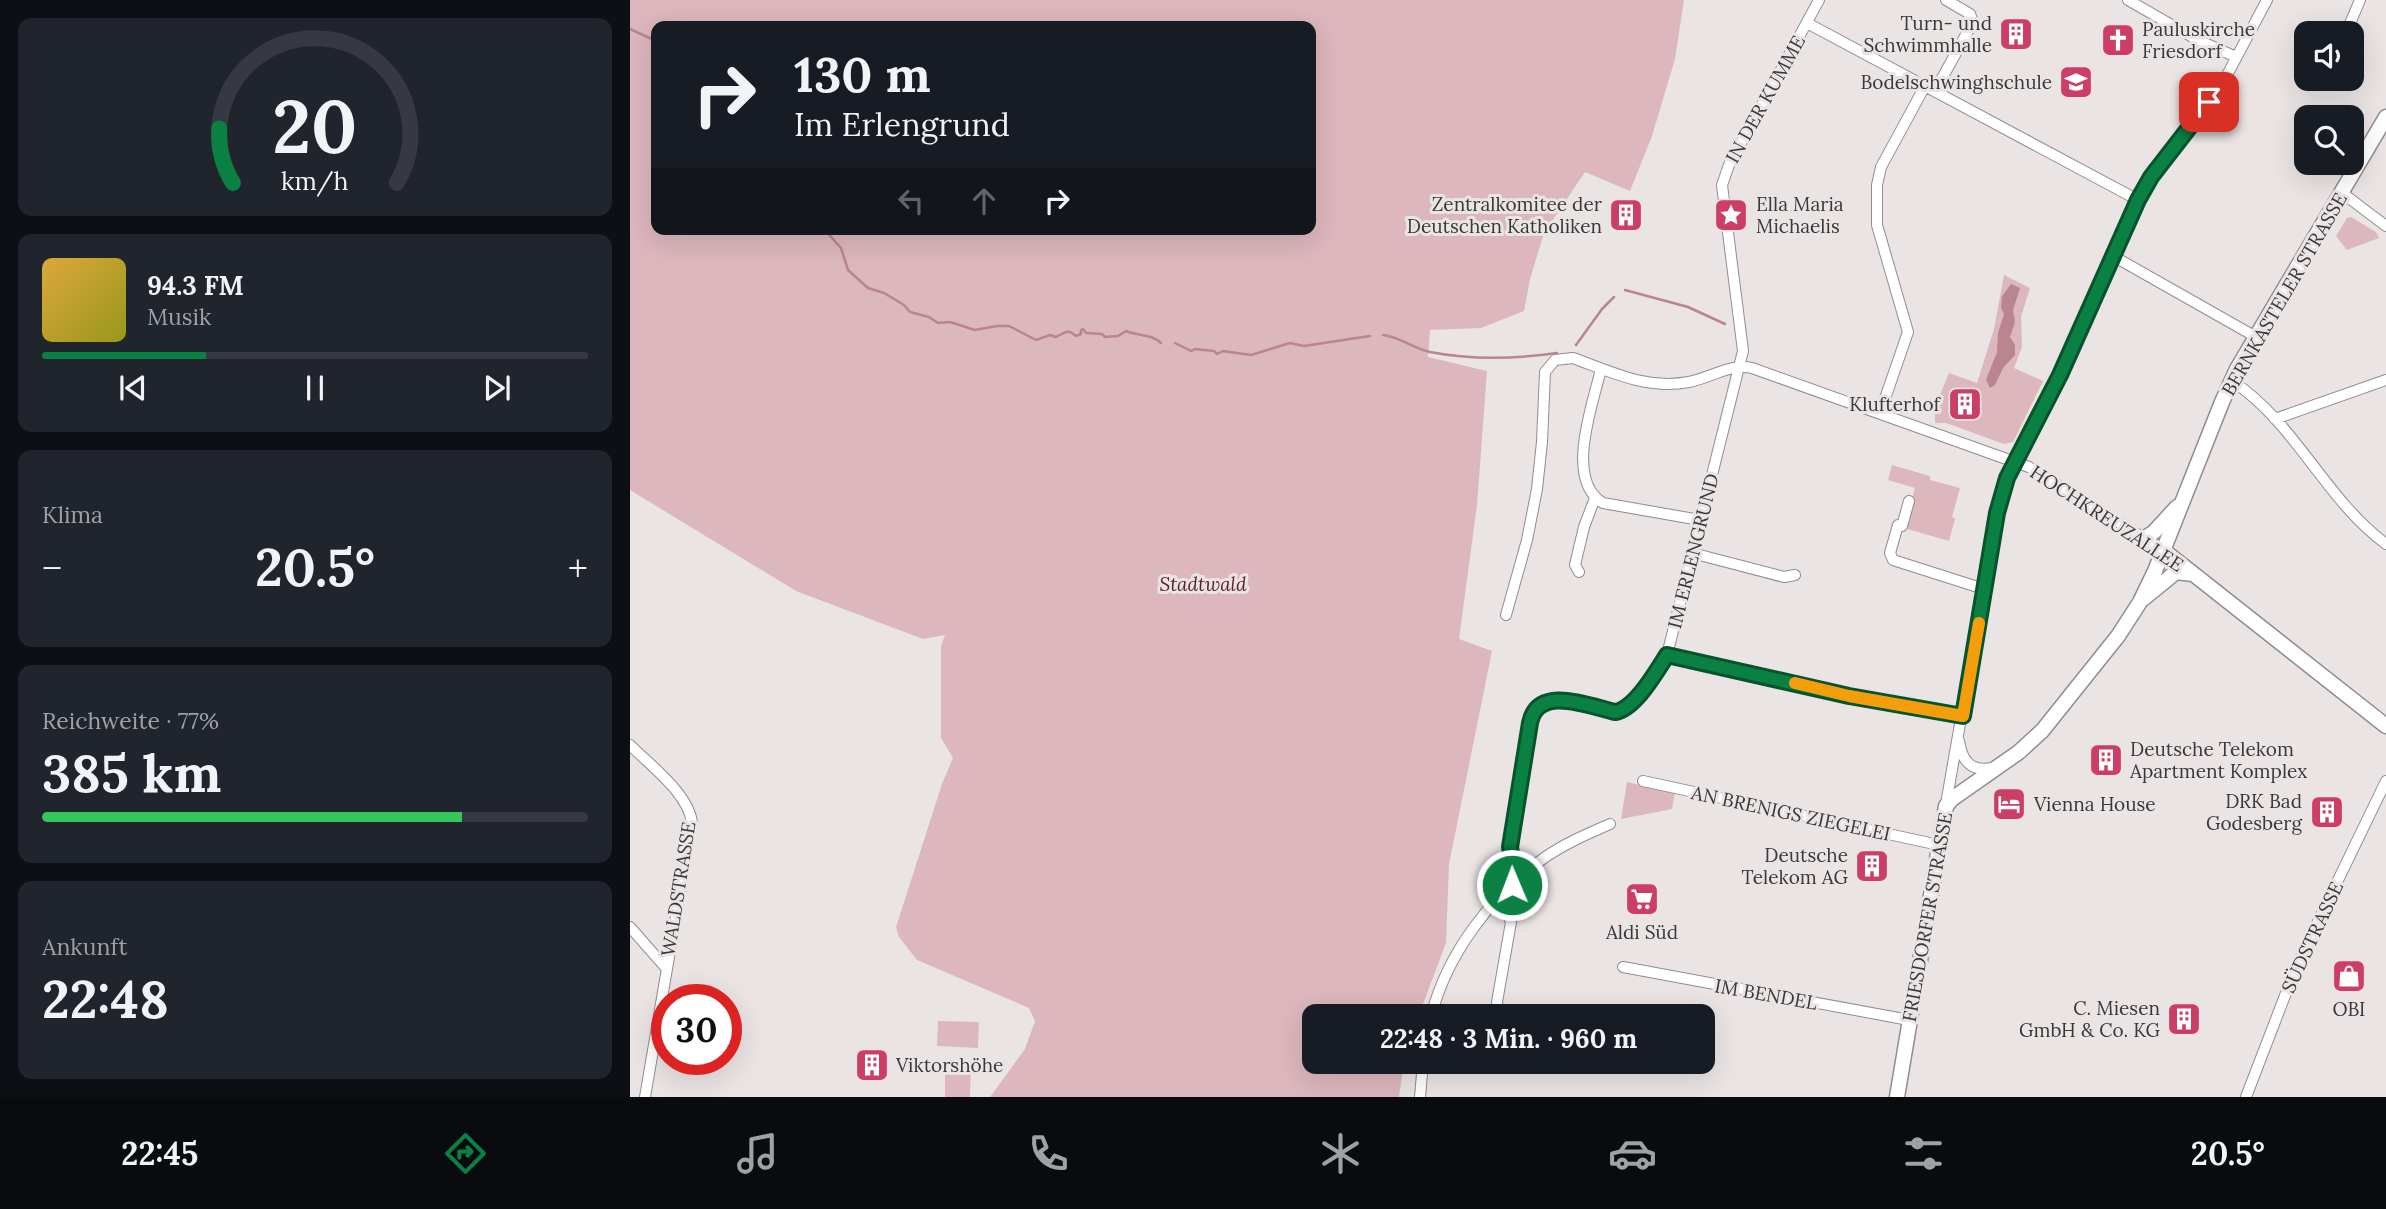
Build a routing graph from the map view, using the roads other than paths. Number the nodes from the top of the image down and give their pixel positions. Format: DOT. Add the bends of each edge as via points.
graph roads {
  1 [pos="1819,0"];
  2 [pos="1945,0"];
  3 [pos="2128,0"];
  4 [pos="2267,0"];
  5 [pos="2360,0"];
  6 [pos="2351,21"];
  7 [pos="1807,23"];
  8 [pos="2236,57"];
  9 [pos="1925,86"];
  10 [pos="1935,91"];
  11 [pos="2386,117"];
  12 [pos="2342,192"];
  13 [pos="2138,200"];
  14 [pos="2386,226"];
  15 [pos="2113,256"];
  16 [pos="2256,337"];
  17 [pos="1738,367"];
  18 [pos="1601,369"];
  19 [pos="2386,380"];
  20 [pos="2232,381"];
  21 [pos="1880,413"];
  22 [pos="2275,419"];
  23 [pos="2015,462"];
  24 [pos="1595,498"];
  25 [pos="1909,501"];
  26 [pos="2183,501"];
  27 [pos="1700,520"];
  28 [pos="2145,538"];
  29 [pos="2386,544"];
  30 [pos="2163,550"];
  31 [pos="1692,553"];
  32 [pos="1579,572"];
  33 [pos="2194,574"];
  34 [pos="1795,575"];
  35 [pos="1984,589"];
  36 [pos="2140,602"];
  37 [pos="1506,615"];
  38 [pos="1667,655"];
  39 [pos="1963,716"];
  40 [pos="2386,726"];
  41 [pos="1958,737"];
  42 [pos="630,745"];
  43 [pos="1999,767"];
  44 [pos="1643,781"];
  45 [pos="2386,781"];
  46 [pos="1946,806"];
  47 [pos="1610,824"];
  48 [pos="1939,845"];
  49 [pos="1523,874"];
  50 [pos="1501,896"];
  51 [pos="630,927"];
  52 [pos="1623,967"];
  53 [pos="666,968"];
  54 [pos="1434,1004"];
  55 [pos="1497,1004"];
  56 [pos="1909,1020"];
  57 [pos="1422,1074"];
  58 [pos="645,1097"];
  59 [pos="1420,1097"];
  60 [pos="1897,1097"];
  61 [pos="2246,1097"];
  1 -- 7 [label="street, IN DER KUMME"];
  2 -- 10 [label="street" via="1970,15 1973,22"];
  3 -- 8 [label="street"];
  4 -- 8 [label="street, FRIESDORFER STRASSE"];
  5 -- 6 [label="street"];
  7 -- 9 [label="street"];
  7 -- 17 [label="street, IN DER KUMME" via="1722,185 1743,346"];
  8 -- 13 [label="street, FRIESDORFER STRASSE"];
  9 -- 10 [label="street"];
  9 -- 21 [label="street" via="1881,167 1876,199 1877,225 1908,332"];
  10 -- 13 [label="street"];
  11 -- 12 [label="street, BERNKASTELER STRASSE"];
  12 -- 14 [label="street"];
  12 -- 16 [label="street, BERNKASTELER STRASSE"];
  13 -- 15 [label="street, FRIESDORFER STRASSE"];
  15 -- 16 [label="street"];
  15 -- 23 [label="street, FRIESDORFER STRASSE"];
  16 -- 20 [label="street, BERNKASTELER STRASSE"];
  17 -- 18 [label="street" via="1673,384 1638,382"];
  17 -- 21 [label="street, HOCHKREUZALLEE"];
  17 -- 27 [label="street, IM ERLENGRUND"];
  18 -- 24 [label="street" via="1582,459"];
  18 -- 37 [label="street" via="1569,358 1555,360 1545,372 1537,489"];
  19 -- 22 [label="street"];
  20 -- 22 [label="street"];
  20 -- 26 [label="street, BERNKASTELER STRASSE"];
  21 -- 23 [label="street, HOCHKREUZALLEE"];
  22 -- 29 [label="street" via="2365,527"];
  23 -- 28 [label="street, HOCHKREUZALLEE"];
  23 -- 35 [label="street, FRIESDORFER STRASSE" via="1997,513"];
  24 -- 27 [label="street"];
  24 -- 32 [label="street" via="1575,565"];
  25 -- 35 [label="street" via="1891,549 1893,560"];
  26 -- 28 [label="street"];
  26 -- 30 [label="street, BERNKASTELER STRASSE"];
  27 -- 31 [label="street, IM ERLENGRUND"];
  28 -- 30 [label="street, HOCHKREUZALLEE"];
  30 -- 33 [label="street, HOCHKREUZALLEE"];
  30 -- 36 [label="street, BERNKASTELER STRASSE"];
  31 -- 34 [label="street" via="1784,577"];
  31 -- 38 [label="street, IM ERLENGRUND"];
  33 -- 36 [label="street" via="2176,572"];
  33 -- 40 [label="street, HOCHKREUZALLEE"];
  35 -- 39 [label="street, FRIESDORFER STRASSE"];
  36 -- 43 [label="street, BERNKASTELER STRASSE" via="2049,723"];
  38 -- 39 [label="street"];
  38 -- 49 [label="street, IM ERLENGRUND" via="1624,711 1556,699 1535,711 1510,847 1512,860"];
  39 -- 41 [label="street, FRIESDORFER STRASSE"];
  41 -- 43 [label="street" via="1969,766"];
  41 -- 46 [label="street, FRIESDORFER STRASSE"];
  42 -- 53 [label="street, WALDSTRASSE" via="681,797 691,815"];
  43 -- 46 [label="street, BERNKASTELER STRASSE"];
  44 -- 48 [label="street, AN BRENIGS ZIEGELEI"];
  45 -- 61 [label="street, SÜDSTRASSE" via="2296,967"];
  46 -- 48 [label="street, FRIESDORFER STRASSE"];
  47 -- 49 [label="street" via="1559,848"];
  48 -- 56 [label="street, FRIESDORFER STRASSE"];
  49 -- 50 [label="street"];
  50 -- 54 [label="street" via="1463,945"];
  50 -- 55 [label="street" via="1511,922"];
  51 -- 53 [label="street"];
  52 -- 56 [label="street, IM BENDEL"];
  53 -- 58 [label="street, WALDSTRASSE"];
  56 -- 60 [label="street, FRIESDORFER STRASSE"];
  57 -- 59 [label="street"];
}
